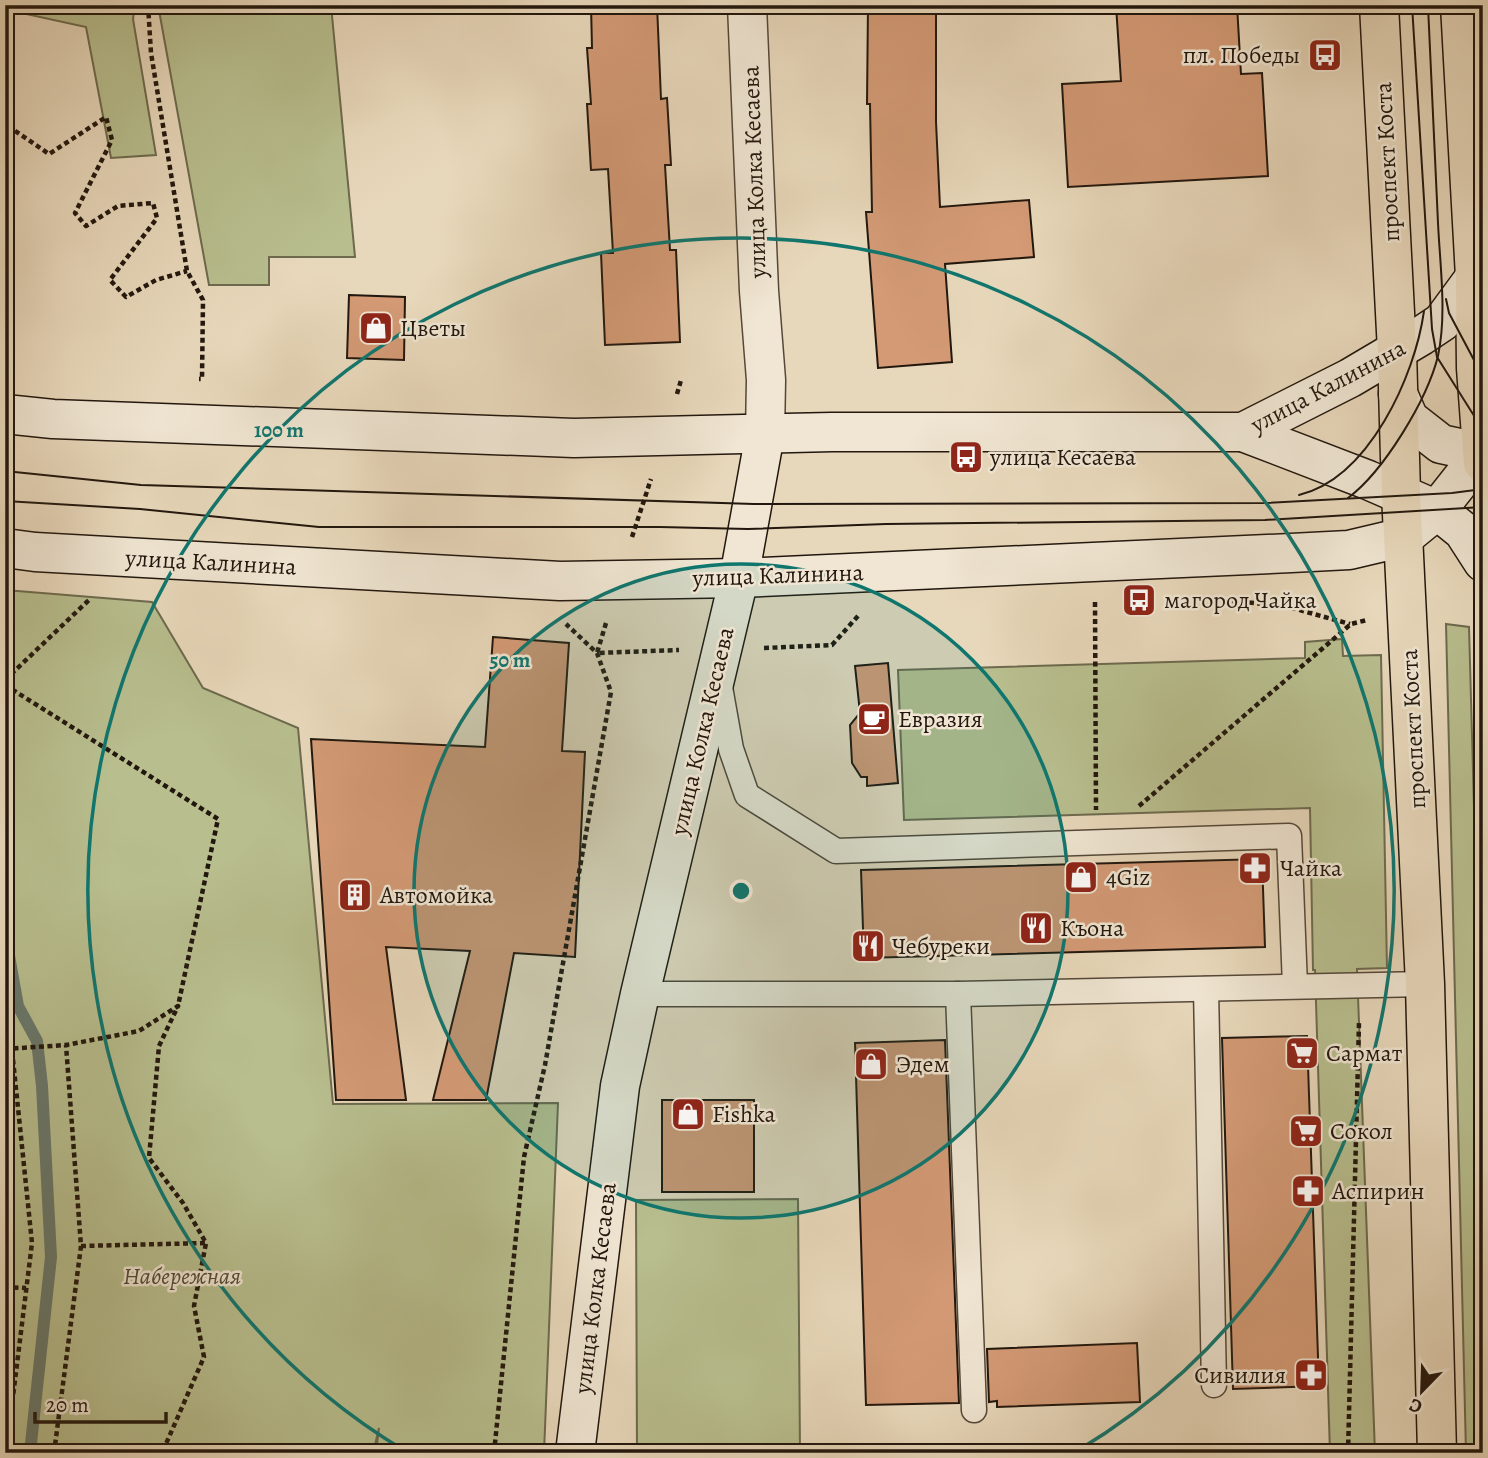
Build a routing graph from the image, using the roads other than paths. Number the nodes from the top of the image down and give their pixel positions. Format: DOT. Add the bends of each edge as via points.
graph roads {
  1 [pos="747,5"];
  2 [pos="1378,5"];
  3 [pos="1460,5"];
  4 [pos="1479,276"];
  5 [pos="1397,351"];
  6 [pos="1398,394"];
  7 [pos="5,414"];
  8 [pos="1243,432"];
  9 [pos="765,434"];
  10 [pos="1482,456"];
  11 [pos="1401,494"];
  12 [pos="1437,510"];
  13 [pos="1404,537"];
  14 [pos="20,550"];
  15 [pos="1483,562"];
  16 [pos="739,578"];
  17 [pos="719,659"];
  18 [pos="1425,984"];
  19 [pos="1295,986"];
  20 [pos="1206,989"];
  21 [pos="640,994"];
  22 [pos="958,994"];
  23 [pos="1214,1385"];
  24 [pos="974,1410"];
  25 [pos="575,1453"];
  26 [pos="1437,1453"];
  1 -- 9 [label="main road, улица Колка Кесаева"];
  2 -- 5 [label="main road, проспект Коста"];
  3 -- 4 [label="main road"];
  4 -- 5 [label="main road, улица Калинина" via="1441,322"];
  4 -- 10 [label="main road" via="1476,368"];
  5 -- 6 [label="main road, проспект Коста"];
  5 -- 8 [label="main road, улица Калинина"];
  6 -- 10 [label="main road" via="1409,419 1441,444"];
  6 -- 11 [label="main road, проспект Коста"];
  7 -- 9 [label="main road, улица Калинина" via="574,438"];
  8 -- 9 [label="main road, улица Калинина"];
  8 -- 11 [label="main road"];
  9 -- 16 [label="main road, улица Колка Кесаева"];
  10 -- 12 [label="main road, улица Калинина"];
  11 -- 12 [label="main road"];
  11 -- 13 [label="main road, проспект Коста"];
  12 -- 13 [label="main road, улица Калинина"];
  12 -- 15 [label="main road" via="1463,531"];
  13 -- 16 [label="main road, улица Калинина" via="1349,550 1291,554"];
  13 -- 18 [label="main road, проспект Коста"];
  14 -- 16 [label="main road, улица Калинина" via="525,580"];
  16 -- 17 [label="main road, улица Колка Кесаева"];
  17 -- 19 [label="lane" via="731,749 747,795 836,851 1289,836"];
  17 -- 21 [label="main road, улица Колка Кесаева"];
  18 -- 19 [label="lane"];
  18 -- 26 [label="main road, проспект Коста"];
  19 -- 20 [label="lane"];
  20 -- 22 [label="lane"];
  20 -- 23 [label="lane"];
  21 -- 22 [label="lane"];
  21 -- 25 [label="main road, улица Колка Кесаева" via="620,1086"];
  22 -- 24 [label="lane"];
}
